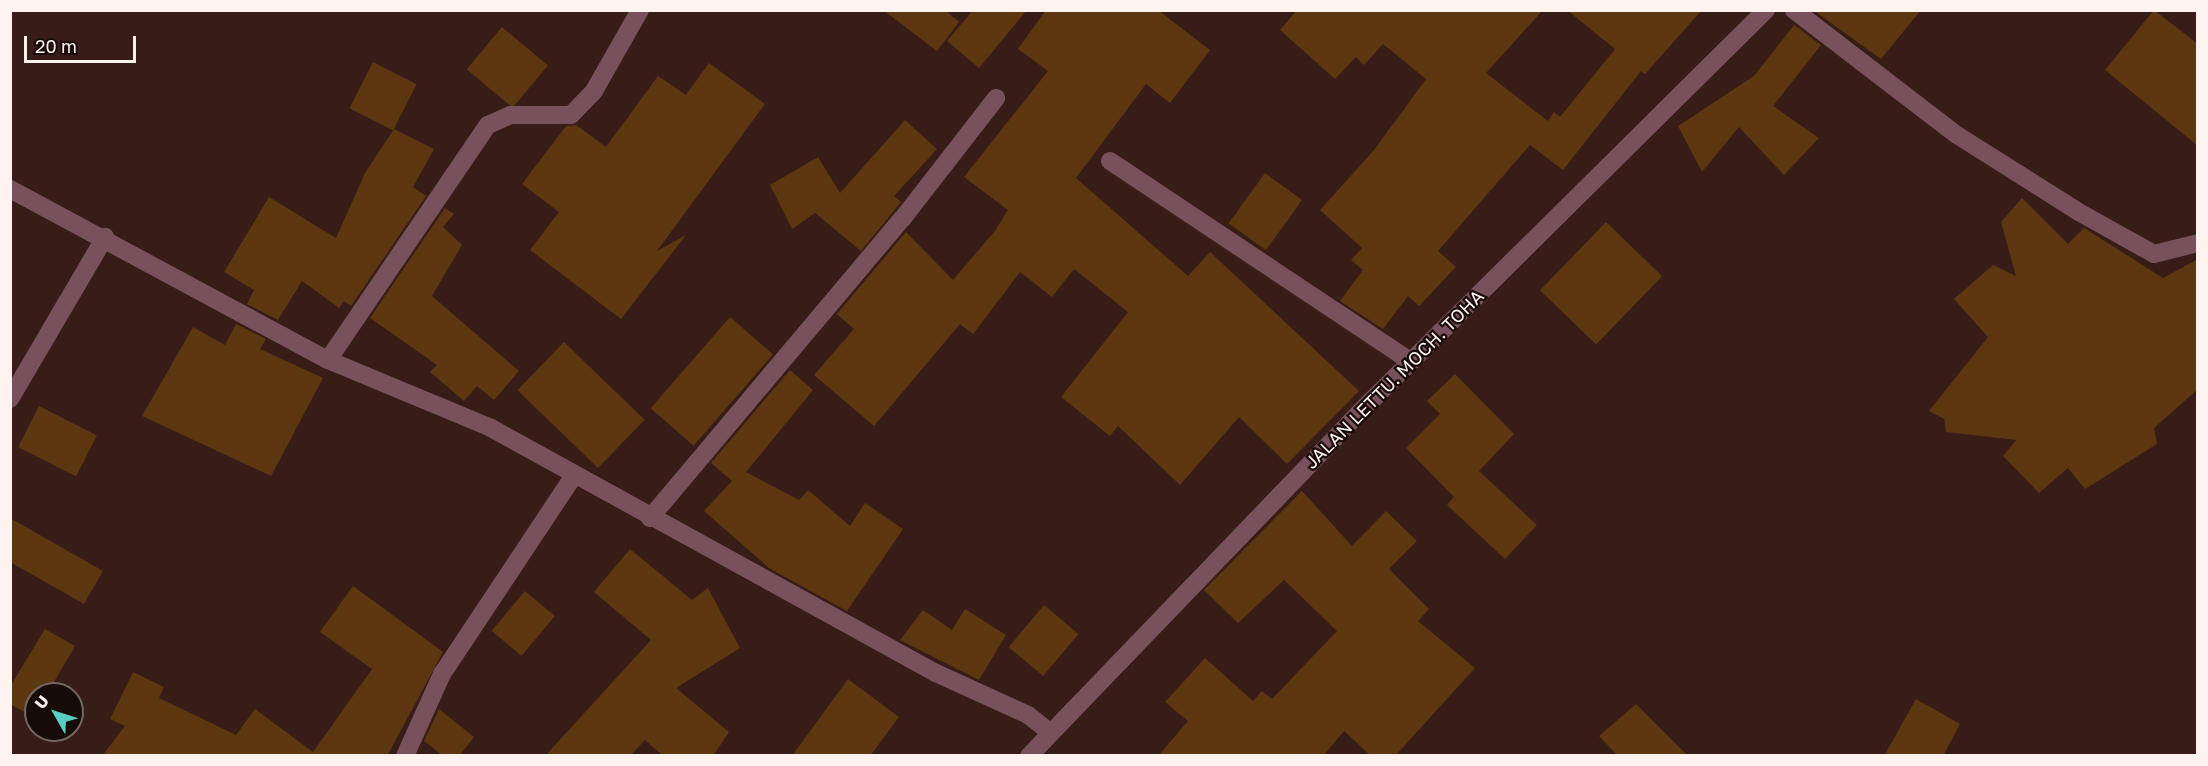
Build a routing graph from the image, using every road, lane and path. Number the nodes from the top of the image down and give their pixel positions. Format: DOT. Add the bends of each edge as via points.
graph roads {
  1 [pos="640,10"];
  2 [pos="1766,10"];
  3 [pos="1794,10"];
  4 [pos="996,98"];
  5 [pos="1110,161"];
  6 [pos="10,189"];
  7 [pos="105,237"];
  8 [pos="2198,243"];
  9 [pos="328,360"];
  10 [pos="1411,362"];
  11 [pos="10,399"];
  12 [pos="574,475"];
  13 [pos="650,518"];
  14 [pos="1050,732"];
  15 [pos="405,756"];
  16 [pos="1029,756"];
  1 -- 9 [label="street" via="594,91 571,115 510,115 488,125"];
  2 -- 10 [label="street, JALAN LETTU. MOCH. TOHA"];
  3 -- 8 [label="street" via="1958,135 2077,211 2154,254"];
  4 -- 13 [label="street" via="903,218"];
  5 -- 10 [label="street"];
  6 -- 7 [label="street"];
  7 -- 9 [label="street"];
  7 -- 11 [label="street"];
  9 -- 12 [label="street" via="491,428"];
  10 -- 14 [label="street, JALAN LETTU. MOCH. TOHA"];
  12 -- 13 [label="street"];
  12 -- 15 [label="street" via="442,674"];
  13 -- 14 [label="street" via="936,673 1028,715"];
  14 -- 16 [label="street, JALAN LETTU. MOCH. TOHA"];
}
